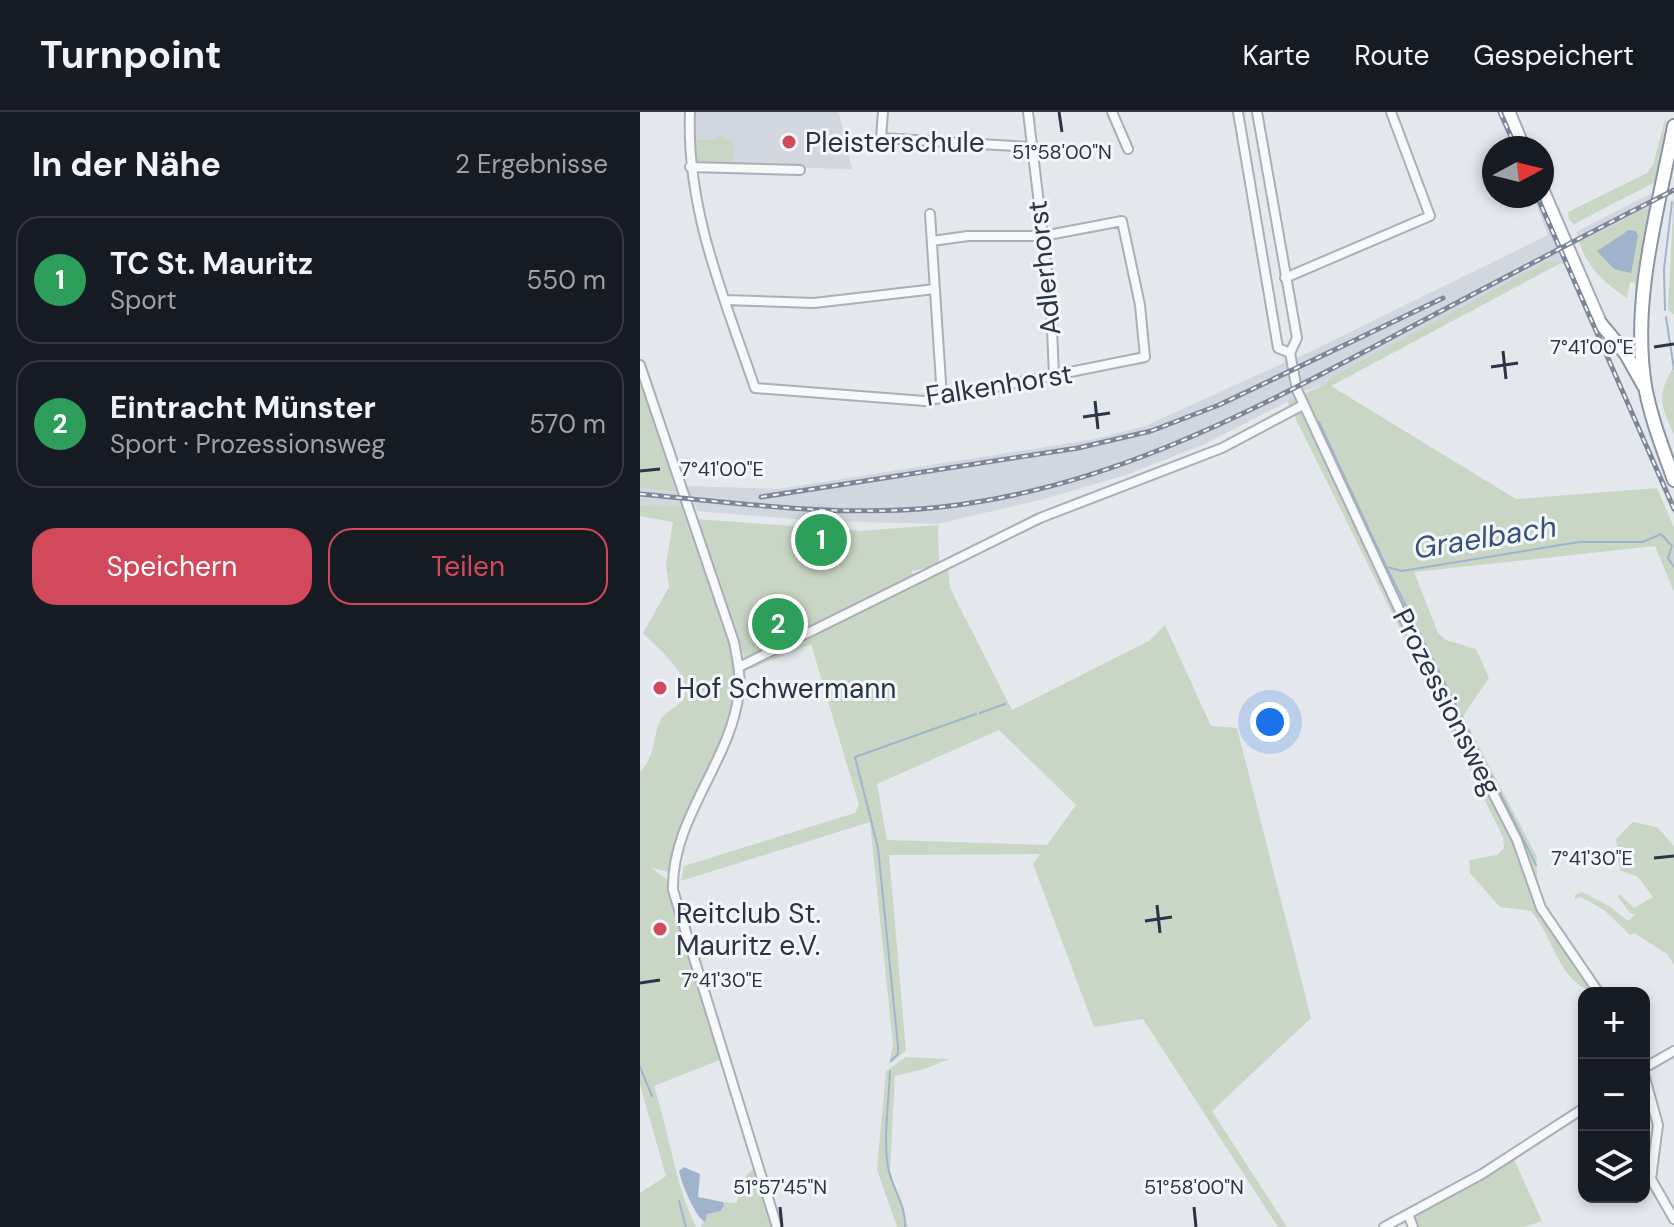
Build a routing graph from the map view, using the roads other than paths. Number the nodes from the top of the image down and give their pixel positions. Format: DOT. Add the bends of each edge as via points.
graph roads {
  1 [pos="690,112"];
  2 [pos="883,112"];
  3 [pos="1028,112"];
  4 [pos="1112,112"];
  5 [pos="1238,112"];
  6 [pos="1257,112"];
  7 [pos="1391,112"];
  8 [pos="1509,112"];
  9 [pos="1674,126"];
  10 [pos="1519,136"];
  11 [pos="1030,147"];
  12 [pos="1128,149"];
  13 [pos="690,167"];
  14 [pos="800,170"];
  15 [pos="1551,208"];
  16 [pos="930,214"];
  17 [pos="1043,236"];
  18 [pos="932,241"];
  19 [pos="1285,278"];
  20 [pos="935,289"];
  21 [pos="725,300"];
  22 [pos="1601,324"];
  23 [pos="1290,353"];
  24 [pos="640,365"];
  25 [pos="1054,377"];
  26 [pos="1646,388"];
  27 [pos="942,398"];
  28 [pos="1303,405"];
  29 [pos="1674,480"];
  30 [pos="739,667"];
  31 [pos="1595,987"];
  32 [pos="1674,1051"];
  33 [pos="1650,1063"];
  34 [pos="1650,1089"];
  35 [pos="1578,1112"];
  36 [pos="1408,1214"];
  37 [pos="1674,1219"];
  38 [pos="777,1227"];
  39 [pos="1384,1227"];
  40 [pos="1413,1227"];
  1 -- 13 [label="street"];
  2 -- 11 [label="street" via="881,138"];
  3 -- 11 [label="street, Adlerhorst"];
  4 -- 12 [label="street"];
  5 -- 23 [label="street, Prozessionsweg" via="1278,348"];
  6 -- 19 [label="street, Prozessionsweg"];
  7 -- 19 [label="street" via="1430,216"];
  8 -- 10 [label="main road"];
  9 -- 26 [label="highway" via="1641,316"];
  11 -- 17 [label="street, Adlerhorst"];
  13 -- 14 [label="street"];
  13 -- 21 [label="street" via="704,238"];
  15 -- 22 [label="main road"];
  16 -- 18 [label="street"];
  17 -- 18 [label="street"];
  17 -- 25 [label="street, Adlerhorst"];
  17 -- 25 [label="street, Falkenhorst" via="1122,221 1145,357"];
  18 -- 20 [label="street"];
  19 -- 23 [label="street, Prozessionsweg" via="1297,338"];
  20 -- 21 [label="street" via="814,303"];
  20 -- 27 [label="street"];
  21 -- 27 [label="street, Falkenhorst" via="755,388"];
  22 -- 26 [label="highway"];
  23 -- 28 [label="street, Prozessionsweg"];
  24 -- 30 [label="street"];
  25 -- 27 [label="street, Falkenhorst"];
  26 -- 29 [label="highway"];
  28 -- 30 [label="street" via="1222,448 1040,518"];
  28 -- 31 [label="street, Prozessionsweg" via="1387,586 1517,840 1541,908"];
  30 -- 38 [label="street" via="733,718 681,839 673,890"];
  32 -- 33 [label="street"];
  34 -- 37 [label="street" via="1658,1125 1651,1179"];
  35 -- 36 [label="street"];
  36 -- 39 [label="street"];
  36 -- 40 [label="street"];
}
